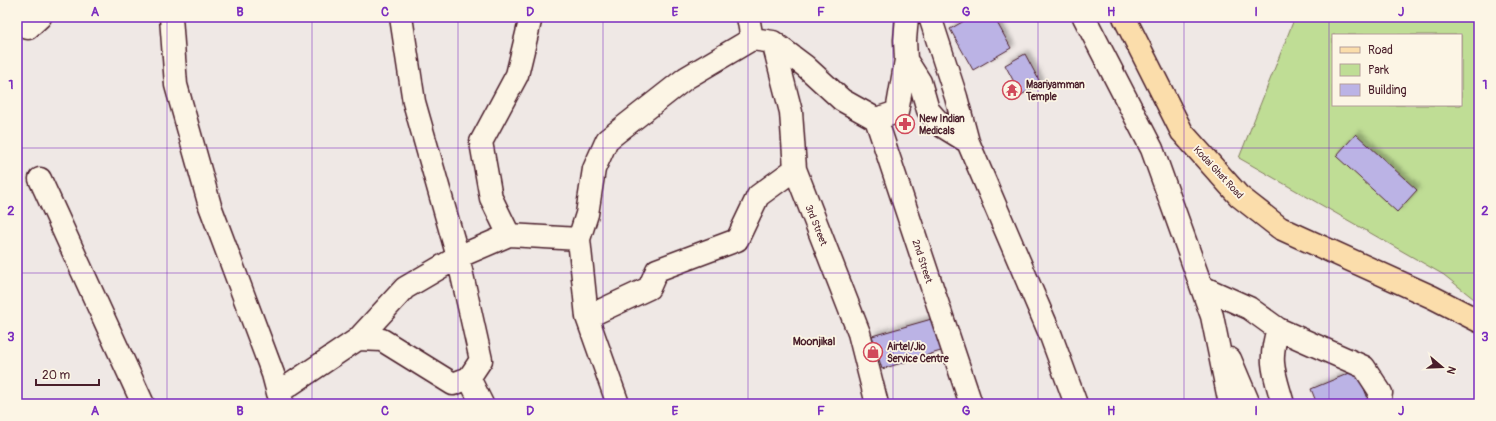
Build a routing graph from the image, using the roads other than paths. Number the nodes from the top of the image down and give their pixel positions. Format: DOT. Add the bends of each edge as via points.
graph roads {
  1 [pos="23,17"];
  2 [pos="40,17"];
  3 [pos="171,17"];
  4 [pos="401,17"];
  5 [pos="531,17"];
  6 [pos="748,17"];
  7 [pos="907,17"];
  8 [pos="930,17"];
  9 [pos="1084,17"];
  10 [pos="1124,17"];
  11 [pos="763,41"];
  12 [pos="906,60"];
  13 [pos="876,119"];
  14 [pos="968,142"];
  15 [pos="795,169"];
  16 [pos="40,179"];
  17 [pos="509,235"];
  18 [pos="579,239"];
  19 [pos="458,257"];
  20 [pos="1202,287"];
  21 [pos="1212,316"];
  22 [pos="587,317"];
  23 [pos="1479,321"];
  24 [pos="1278,329"];
  25 [pos="358,339"];
  26 [pos="469,378"];
  27 [pos="280,399"];
  28 [pos="143,404"];
  29 [pos="482,404"];
  30 [pos="618,404"];
  31 [pos="878,404"];
  32 [pos="971,404"];
  33 [pos="1076,404"];
  34 [pos="1230,404"];
  35 [pos="1249,404"];
  36 [pos="1283,404"];
  37 [pos="1378,404"];
  1 -- 2 [label="street" via="28,28"];
  3 -- 27 [label="street" via="176,85 208,198"];
  4 -- 19 [label="street" via="414,102"];
  5 -- 17 [label="street" via="518,75 481,142 491,198"];
  6 -- 11 [label="street, 3rd Street"];
  7 -- 12 [label="street"];
  8 -- 14 [label="street"];
  9 -- 20 [label="street" via="1152,149"];
  10 -- 23 [label="main road, Kodai Ghat Road" via="1182,132 1239,196 1280,228"];
  11 -- 13 [label="street" via="805,66 842,100"];
  11 -- 15 [label="street, 3rd Street" via="791,112"];
  11 -- 18 [label="street" via="686,78 607,140 594,169 588,214"];
  12 -- 13 [label="street" via="897,112"];
  12 -- 14 [label="street" via="920,82 928,110 942,126"];
  13 -- 32 [label="street, 2nd Street"];
  14 -- 33 [label="street" via="1051,336"];
  15 -- 22 [label="street" via="758,196 737,240 657,270 649,288"];
  15 -- 31 [label="street, 3rd Street" via="859,333"];
  16 -- 28 [label="street"];
  17 -- 18 [label="street"];
  17 -- 19 [label="street"];
  18 -- 22 [label="street"];
  19 -- 25 [label="street" via="405,288"];
  19 -- 26 [label="street" via="481,360"];
  20 -- 21 [label="street"];
  20 -- 24 [label="street" via="1249,308"];
  21 -- 34 [label="street"];
  21 -- 35 [label="street"];
  22 -- 30 [label="street"];
  24 -- 36 [label="street" via="1273,346 1272,366"];
  24 -- 37 [label="street" via="1364,367 1381,393"];
  25 -- 26 [label="street" via="382,340 453,384"];
  25 -- 27 [label="street"];
  26 -- 29 [label="street"];
}
